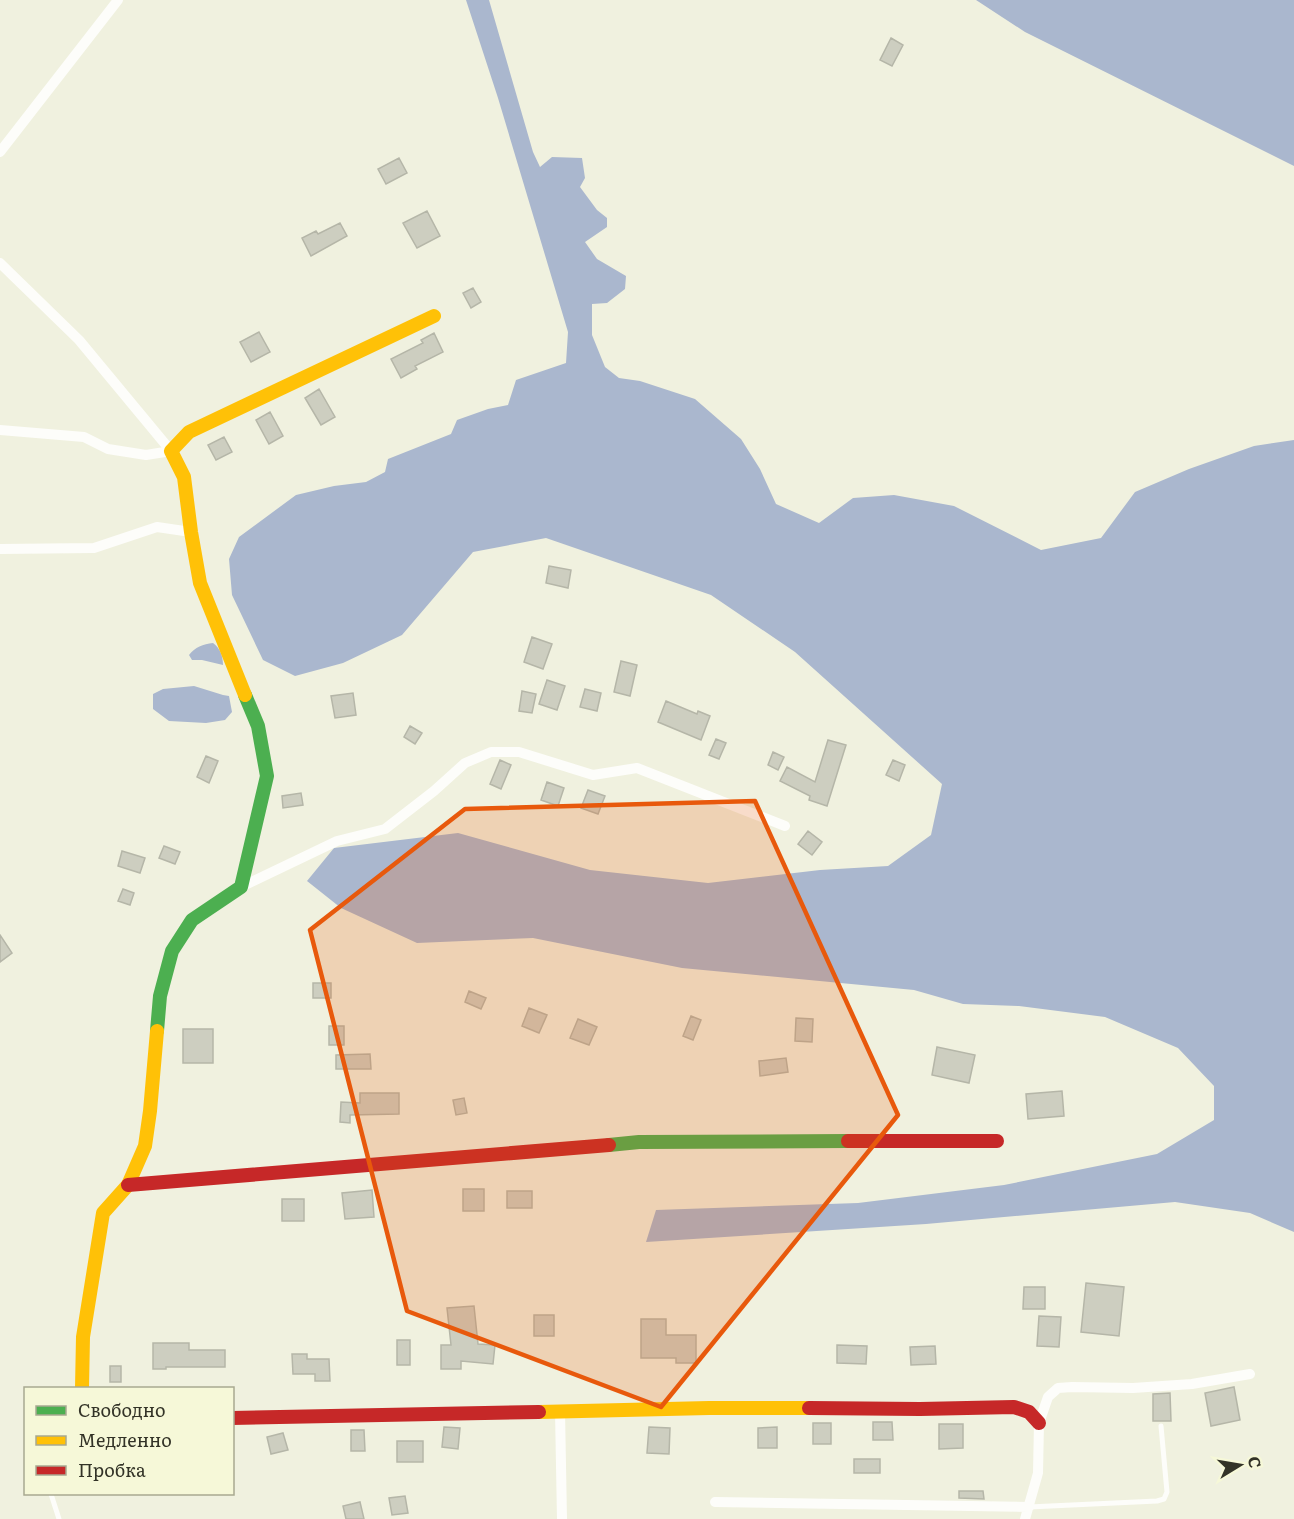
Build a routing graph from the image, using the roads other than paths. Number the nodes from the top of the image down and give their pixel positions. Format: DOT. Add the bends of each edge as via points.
graph roads {
  1 [pos="118,0"];
  2 [pos="0,152"];
  3 [pos="0,263"];
  4 [pos="434,316"];
  5 [pos="0,430"];
  6 [pos="171,451"];
  7 [pos="191,532"];
  8 [pos="0,549"];
  9 [pos="785,826"];
  10 [pos="242,887"];
  11 [pos="997,1141"];
  12 [pos="128,1185"];
  13 [pos="1250,1374"];
  14 [pos="82,1387"];
  15 [pos="560,1411"];
  16 [pos="234,1418"];
  17 [pos="1039,1423"];
  18 [pos="1161,1426"];
  19 [pos="51,1495"];
  20 [pos="716,1502"];
  21 [pos="1029,1507"];
  22 [pos="59,1519"];
  23 [pos="562,1519"];
  24 [pos="1025,1519"];
  1 -- 2 [label="street"];
  3 -- 6 [label="street" via="79,340"];
  4 -- 6 [label="street" via="189,432"];
  5 -- 6 [label="street" via="84,437 108,449 146,455"];
  6 -- 7 [label="street" via="184,477"];
  7 -- 8 [label="street" via="158,527 94,548"];
  7 -- 10 [label="street" via="200,582 258,726 267,776"];
  9 -- 10 [label="street" via="637,768 593,775 519,752 491,752 465,763 386,830 337,841"];
  10 -- 12 [label="street" via="192,920 172,951 160,996 145,1146"];
  11 -- 12 [label="street" via="639,1142"];
  12 -- 14 [label="street" via="103,1213 83,1337"];
  13 -- 17 [label="street" via="1191,1384 1058,1388 1048,1397"];
  15 -- 16 [label="street"];
  15 -- 17 [label="street" via="1014,1407 1033,1413"];
  15 -- 23 [label="street"];
  17 -- 21 [label="street" via="1038,1473"];
  18 -- 21 [label="lane" via="1167,1492 1164,1499"];
  19 -- 22 [label="lane"];
  20 -- 21 [label="street"];
  21 -- 24 [label="street"];
}
